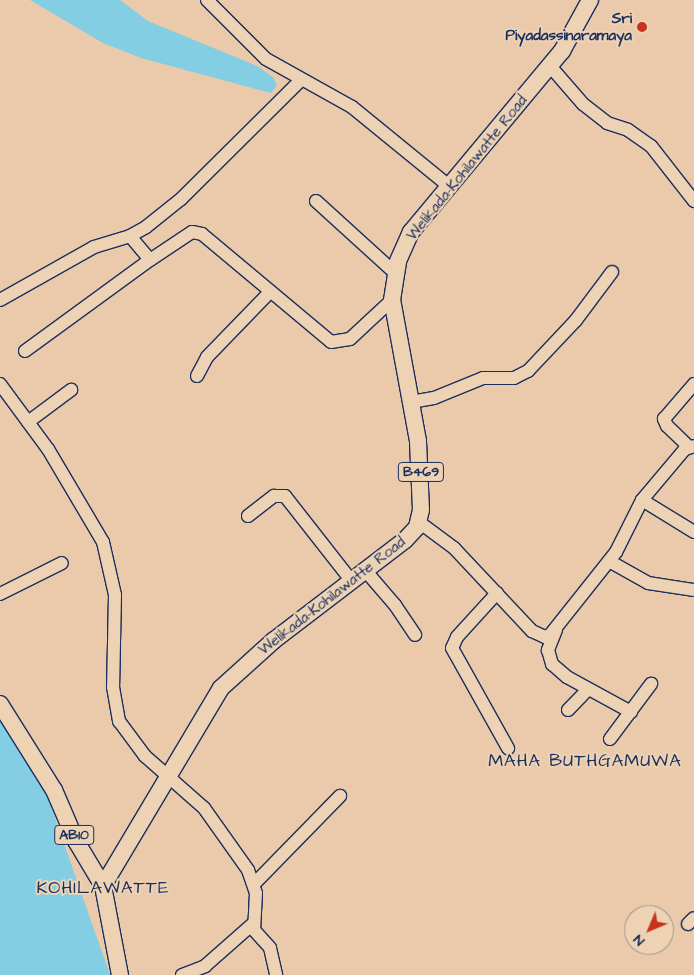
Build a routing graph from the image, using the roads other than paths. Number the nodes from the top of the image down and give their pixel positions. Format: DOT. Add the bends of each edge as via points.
graph roads {
  1 [pos="207,0"];
  2 [pos="590,0"];
  3 [pos="550,66"];
  4 [pos="301,80"];
  5 [pos="449,186"];
  6 [pos="316,201"];
  7 [pos="694,201"];
  8 [pos="130,236"];
  9 [pos="150,260"];
  10 [pos="612,272"];
  11 [pos="395,273"];
  12 [pos="270,292"];
  13 [pos="0,300"];
  14 [pos="392,300"];
  15 [pos="25,351"];
  16 [pos="197,376"];
  17 [pos="0,384"];
  18 [pos="694,384"];
  19 [pos="72,390"];
  20 [pos="411,402"];
  21 [pos="28,422"];
  22 [pos="691,447"];
  23 [pos="642,500"];
  24 [pos="248,516"];
  25 [pos="419,522"];
  26 [pos="694,532"];
  27 [pos="609,561"];
  28 [pos="62,564"];
  29 [pos="364,569"];
  30 [pos="350,580"];
  31 [pos="694,590"];
  32 [pos="0,594"];
  33 [pos="498,594"];
  34 [pos="556,630"];
  35 [pos="415,635"];
  36 [pos="651,684"];
  37 [pos="588,689"];
  38 [pos="0,704"];
  39 [pos="568,710"];
  40 [pos="631,712"];
  41 [pos="610,739"];
  42 [pos="508,748"];
  43 [pos="170,777"];
  44 [pos="340,796"];
  45 [pos="255,884"];
  46 [pos="103,886"];
  47 [pos="254,923"];
  48 [pos="120,975"];
  49 [pos="182,975"];
  50 [pos="276,975"];
  1 -- 4 [label="street" via="266,59"];
  2 -- 3 [label="main road, Welikada-Kohilawatte Road / B469" via="570,39"];
  3 -- 5 [label="main road, Welikada-Kohilawatte Road / B469"];
  3 -- 7 [label="street" via="583,104 607,123 628,130 651,146"];
  4 -- 5 [label="street" via="352,107"];
  4 -- 8 [label="street" via="181,199"];
  5 -- 11 [label="main road, Welikada-Kohilawatte Road / B469" via="411,232"];
  6 -- 11 [label="street"];
  8 -- 9 [label="street"];
  8 -- 13 [label="street" via="94,246"];
  9 -- 12 [label="street" via="197,231"];
  9 -- 15 [label="street"];
  10 -- 20 [label="street" via="576,320 528,371 514,378 484,378 434,398"];
  11 -- 14 [label="main road, Welikada-Kohilawatte Road / B469"];
  12 -- 14 [label="street" via="324,338 340,342 350,339"];
  12 -- 16 [label="street" via="207,356"];
  14 -- 20 [label="main road, Welikada-Kohilawatte Road / B469"];
  17 -- 21 [label="street"];
  18 -- 22 [label="street" via="664,419 667,426"];
  19 -- 21 [label="street"];
  20 -- 25 [label="main road, Welikada-Kohilawatte Road / B469" via="421,474"];
  21 -- 43 [label="street" via="103,542 115,595 113,687 119,721 145,756"];
  22 -- 23 [label="street"];
  23 -- 26 [label="street"];
  23 -- 27 [label="street"];
  24 -- 30 [label="street" via="274,496 285,496"];
  25 -- 29 [label="main road, Welikada-Kohilawatte Road" via="410,535"];
  25 -- 33 [label="street" via="442,536"];
  27 -- 31 [label="street" via="648,583"];
  27 -- 34 [label="street"];
  28 -- 32 [label="street"];
  29 -- 30 [label="main road, Welikada-Kohilawatte Road"];
  29 -- 35 [label="street" via="395,605"];
  30 -- 43 [label="main road, Welikada-Kohilawatte Road" via="273,641 221,688"];
  33 -- 34 [label="street" via="532,631 545,637"];
  33 -- 42 [label="street" via="457,637 452,648"];
  34 -- 37 [label="street" via="548,650 552,664"];
  36 -- 40 [label="street"];
  37 -- 39 [label="street"];
  37 -- 40 [label="street"];
  38 -- 46 [label="main road, AB10" via="54,790 76,841"];
  40 -- 41 [label="street"];
  43 -- 45 [label="street" via="213,820"];
  43 -- 46 [label="main road, Welikada-Kohilawatte Road"];
  44 -- 45 [label="street"];
  45 -- 47 [label="street"];
  46 -- 48 [label="main road, AB10"];
  47 -- 49 [label="street" via="205,966"];
  47 -- 50 [label="street" via="254,930 270,948"];
}
